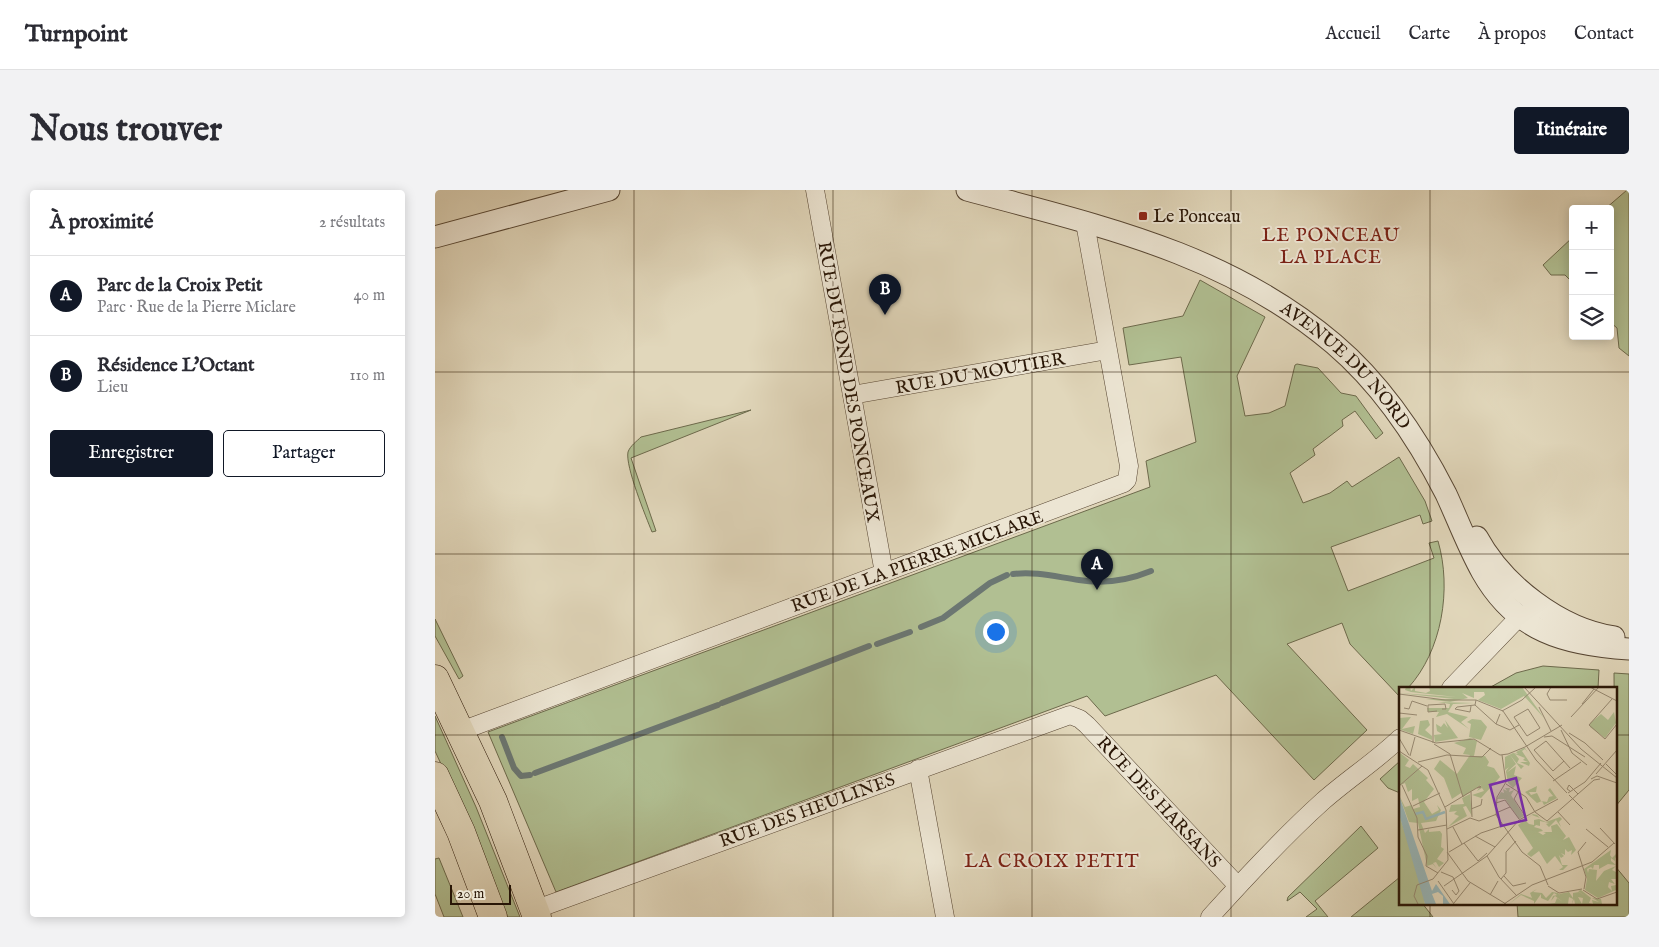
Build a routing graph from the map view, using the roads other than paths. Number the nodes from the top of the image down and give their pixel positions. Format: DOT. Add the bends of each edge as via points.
graph roads {
  1 [pos="571,190"];
  2 [pos="609,190"];
  3 [pos="815,190"];
  4 [pos="967,190"];
  5 [pos="1007,190"];
  6 [pos="1085,223"];
  7 [pos="435,227"];
  8 [pos="435,237"];
  9 [pos="1108,350"];
  10 [pos="851,396"];
  11 [pos="883,573"];
  12 [pos="1549,610"];
  13 [pos="1520,616"];
  14 [pos="1629,638"];
  15 [pos="1629,649"];
  16 [pos="435,679"];
  17 [pos="1452,687"];
  18 [pos="1080,719"];
  19 [pos="461,731"];
  20 [pos="1399,739"];
  21 [pos="918,769"];
  22 [pos="435,776"];
  23 [pos="1237,885"];
  24 [pos="535,913"];
  25 [pos="493,917"];
  26 [pos="945,917"];
  27 [pos="1210,917"];
  1 -- 7 [label="street"];
  2 -- 8 [label="street"];
  3 -- 10 [label="street, RUE DU FOND DES PONCEAUX"];
  4 -- 6 [label="street, AVENUE DU NORD"];
  5 -- 12 [label="street, AVENUE DU NORD" via="1112,219 1207,252 1249,272 1325,323 1371,367 1405,409 1442,465 1493,562"];
  6 -- 9 [label="street, RUE DE LA PIERRE MICLARE"];
  6 -- 13 [label="street, AVENUE DU NORD" via="1222,270 1282,304 1336,345 1375,385 1408,430 1446,495 1482,572 1501,599"];
  9 -- 10 [label="street, RUE DU MOUTIER"];
  9 -- 11 [label="street, RUE DE LA PIERRE MICLARE" via="1129,466 1124,484"];
  10 -- 11 [label="street, RUE DU FOND DES PONCEAUX"];
  11 -- 19 [label="street, RUE DE LA PIERRE MICLARE"];
  12 -- 13 [label="street"];
  12 -- 14 [label="street, AVENUE DU NORD" via="1581,629"];
  13 -- 15 [label="street, AVENUE DU NORD" via="1561,640"];
  13 -- 17 [label="street"];
  16 -- 19 [label="main road"];
  18 -- 21 [label="street, RUE DES HEULINES" via="1065,716"];
  18 -- 23 [label="street, RUE DES HARSANS"];
  19 -- 24 [label="main road" via="506,833"];
  20 -- 23 [label="street" via="1323,802"];
  21 -- 24 [label="street, RUE DES HEULINES"];
  21 -- 26 [label="street"];
  22 -- 25 [label="main road" via="461,832"];
  23 -- 27 [label="street"];
}
